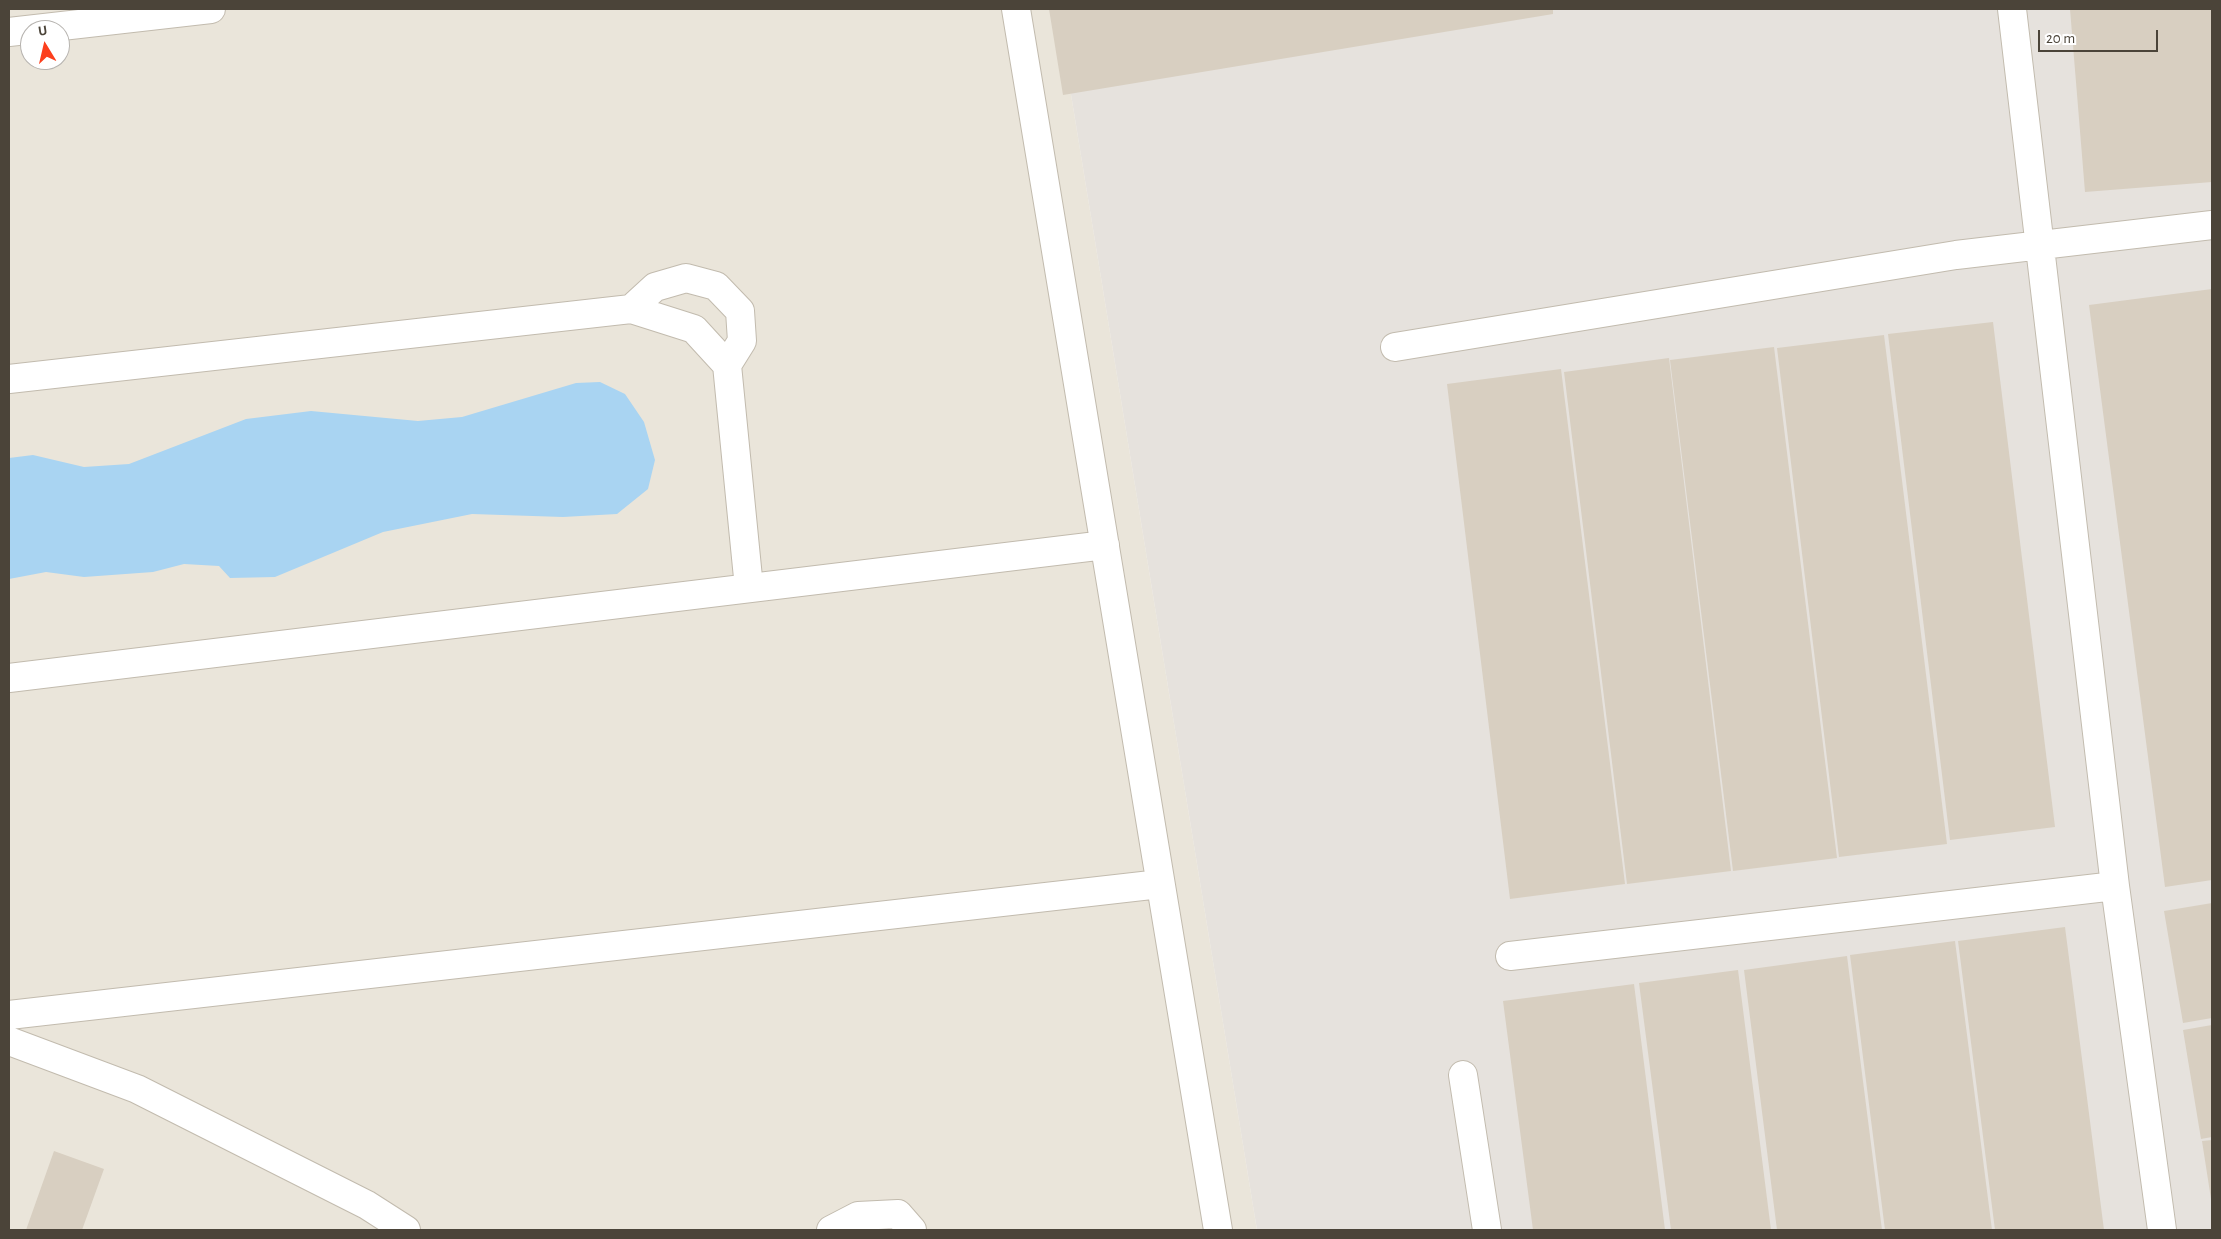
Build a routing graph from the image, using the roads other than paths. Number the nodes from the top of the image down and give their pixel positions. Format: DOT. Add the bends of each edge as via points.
graph roads {
  1 [pos="211,9"];
  2 [pos="1016,9"];
  3 [pos="2012,9"];
  4 [pos="9,32"];
  5 [pos="2212,225"];
  6 [pos="2041,243"];
  7 [pos="631,309"];
  8 [pos="1395,347"];
  9 [pos="727,365"];
  10 [pos="9,379"];
  11 [pos="1104,545"];
  12 [pos="749,588"];
  13 [pos="9,678"];
  14 [pos="1160,884"];
  15 [pos="2115,886"];
  16 [pos="1510,956"];
  17 [pos="9,1015"];
  18 [pos="9,1041"];
  19 [pos="1463,1075"];
  20 [pos="406,1230"];
  21 [pos="831,1230"];
  22 [pos="912,1230"];
  23 [pos="1218,1230"];
  24 [pos="1487,1230"];
  25 [pos="2162,1230"];
  1 -- 4 [label="street"];
  2 -- 11 [label="street"];
  3 -- 6 [label="street"];
  5 -- 6 [label="street"];
  6 -- 8 [label="street"];
  6 -- 15 [label="street"];
  7 -- 9 [label="street" via="694,329"];
  7 -- 9 [label="street" via="654,287 686,278 716,286 740,311 742,341"];
  7 -- 10 [label="street"];
  9 -- 12 [label="street"];
  11 -- 12 [label="street"];
  11 -- 14 [label="street"];
  12 -- 13 [label="street"];
  14 -- 17 [label="street"];
  14 -- 23 [label="street"];
  15 -- 16 [label="street"];
  15 -- 25 [label="street"];
  18 -- 20 [label="street" via="137,1089 367,1206"];
  19 -- 24 [label="street"];
  21 -- 22 [label="street" via="858,1216 898,1214"];
}
